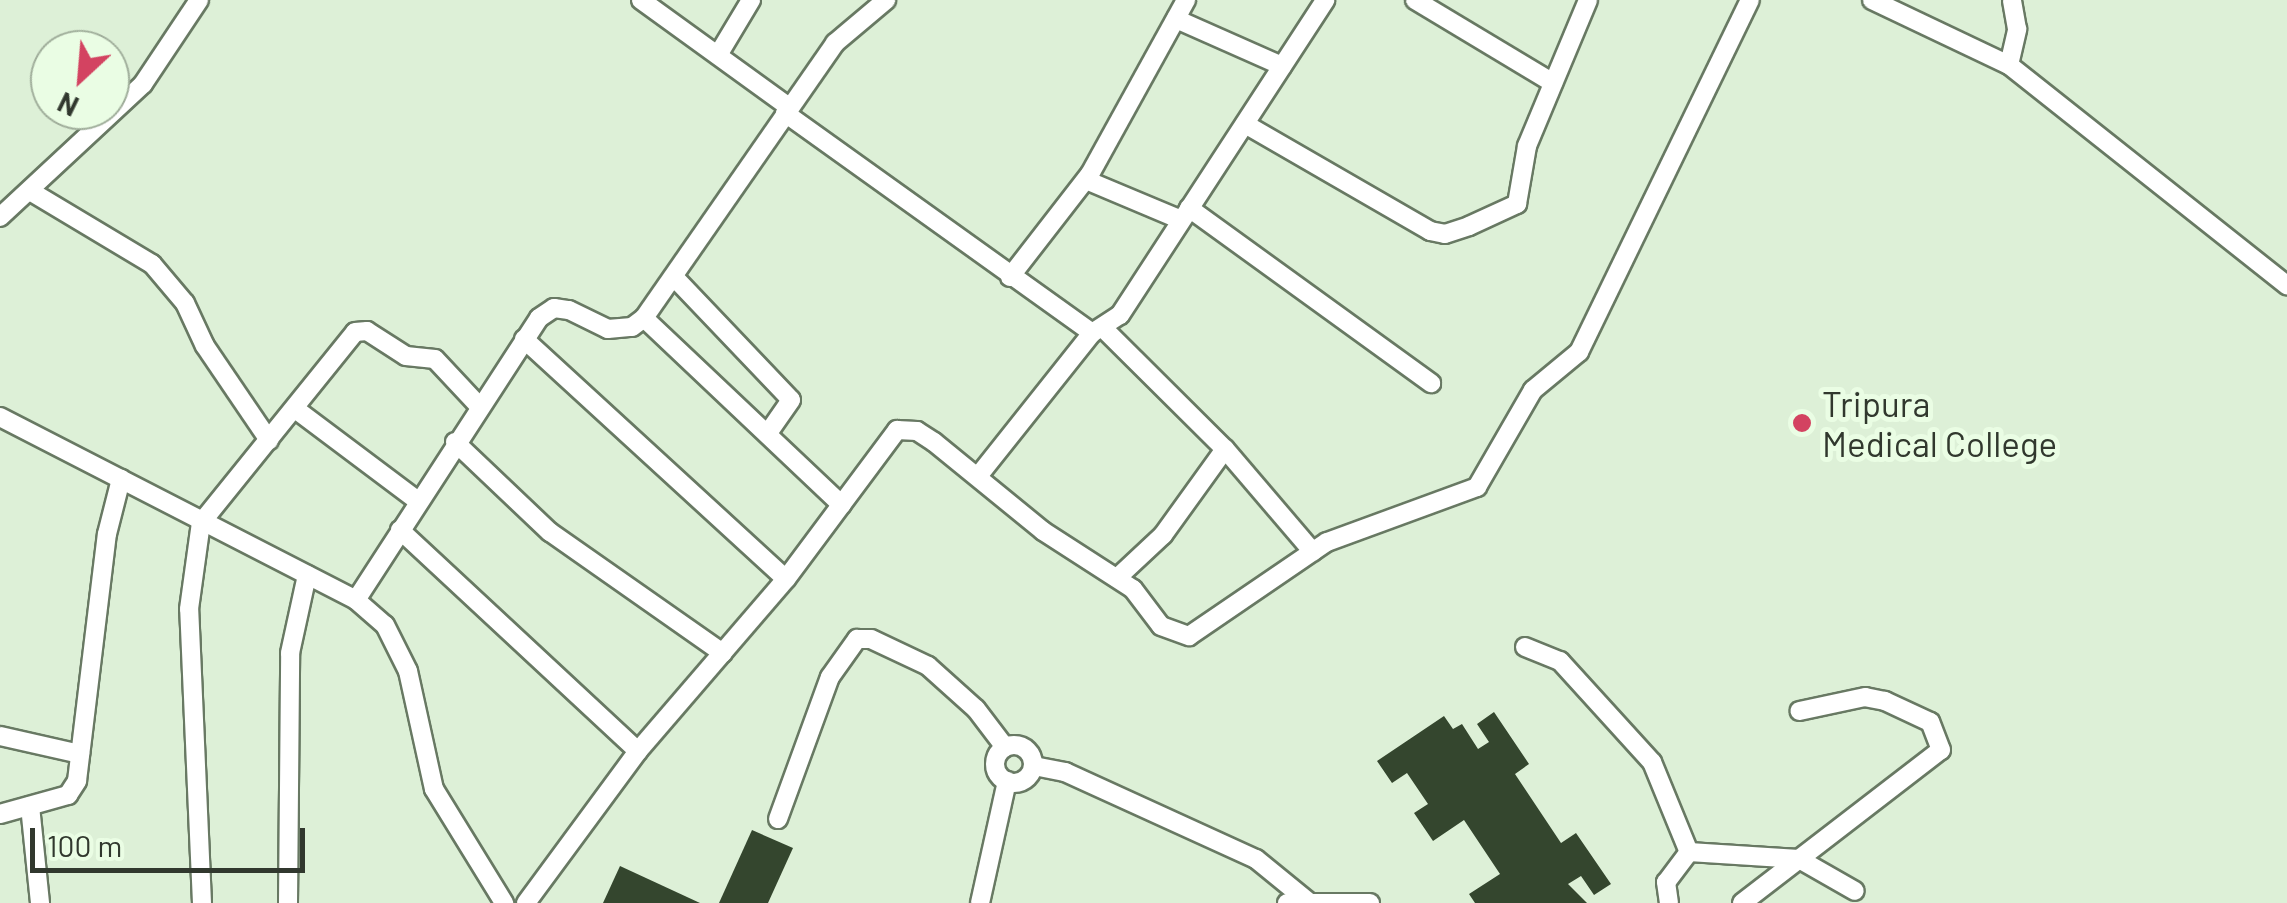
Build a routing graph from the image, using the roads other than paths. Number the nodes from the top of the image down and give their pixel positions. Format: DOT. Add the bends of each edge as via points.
graph roads {
  1 [pos="200,0"];
  2 [pos="641,0"];
  3 [pos="751,0"];
  4 [pos="1186,0"];
  5 [pos="1325,0"];
  6 [pos="1415,0"];
  7 [pos="1588,0"];
  8 [pos="1750,0"];
  9 [pos="1872,0"];
  10 [pos="2012,0"];
  11 [pos="874,3"];
  12 [pos="1176,19"];
  13 [pos="718,55"];
  14 [pos="2009,65"];
  15 [pos="1282,66"];
  16 [pos="1553,82"];
  17 [pos="787,110"];
  18 [pos="1245,124"];
  19 [pos="1086,180"];
  20 [pos="30,190"];
  21 [pos="1185,214"];
  22 [pos="0,217"];
  23 [pos="1010,277"];
  24 [pos="676,278"];
  25 [pos="2287,285"];
  26 [pos="644,318"];
  27 [pos="1098,332"];
  28 [pos="524,340"];
  29 [pos="1432,382"];
  30 [pos="478,405"];
  31 [pos="298,411"];
  32 [pos="0,417"];
  33 [pos="768,433"];
  34 [pos="269,440"];
  35 [pos="455,442"];
  36 [pos="1225,450"];
  37 [pos="979,475"];
  38 [pos="121,479"];
  39 [pos="418,501"];
  40 [pos="842,505"];
  41 [pos="201,523"];
  42 [pos="400,530"];
  43 [pos="1313,552"];
  44 [pos="308,574"];
  45 [pos="1117,578"];
  46 [pos="786,579"];
  47 [pos="356,600"];
  48 [pos="1524,647"];
  49 [pos="723,653"];
  50 [pos="1799,711"];
  51 [pos="0,736"];
  52 [pos="1005,747"];
  53 [pos="638,751"];
  54 [pos="80,754"];
  55 [pos="1034,766"];
  56 [pos="1007,782"];
  57 [pos="30,806"];
  58 [pos="0,814"];
  59 [pos="778,819"];
  60 [pos="1689,852"];
  61 [pos="1799,858"];
  62 [pos="1856,892"];
  63 [pos="1310,901"];
  64 [pos="40,903"];
  65 [pos="202,903"];
  66 [pos="288,903"];
  67 [pos="504,903"];
  68 [pos="526,903"];
  69 [pos="980,903"];
  70 [pos="1287,903"];
  71 [pos="1370,903"];
  72 [pos="1669,903"];
  73 [pos="1742,903"];
  1 -- 20 [label="street" via="143,84"];
  2 -- 13 [label="street"];
  3 -- 13 [label="street"];
  4 -- 12 [label="street"];
  5 -- 15 [label="street"];
  6 -- 16 [label="street"];
  7 -- 16 [label="street"];
  8 -- 43 [label="street" via="1579,352 1532,390 1486,476 1443,504"];
  9 -- 14 [label="street"];
  10 -- 14 [label="street" via="2017,29"];
  11 -- 17 [label="street" via="835,43"];
  12 -- 15 [label="street"];
  12 -- 19 [label="street"];
  13 -- 17 [label="street"];
  14 -- 25 [label="street"];
  15 -- 18 [label="street"];
  16 -- 18 [label="street" via="1527,146 1516,204 1445,234 1357,194"];
  17 -- 23 [label="street"];
  17 -- 24 [label="street"];
  18 -- 21 [label="street"];
  19 -- 21 [label="street"];
  19 -- 23 [label="street"];
  20 -- 22 [label="street"];
  20 -- 34 [label="street" via="152,264 185,303"];
  21 -- 27 [label="street"];
  21 -- 29 [label="street"];
  23 -- 27 [label="street"];
  24 -- 26 [label="street"];
  24 -- 33 [label="street" via="792,400"];
  26 -- 28 [label="street" via="632,327 608,328 554,308"];
  26 -- 33 [label="street"];
  27 -- 36 [label="street"];
  27 -- 37 [label="street"];
  28 -- 30 [label="street"];
  28 -- 46 [label="street"];
  30 -- 31 [label="street" via="435,359 388,349 368,330 340,343"];
  30 -- 35 [label="street"];
  31 -- 34 [label="street"];
  31 -- 39 [label="street"];
  32 -- 38 [label="street"];
  33 -- 40 [label="street"];
  34 -- 41 [label="street"];
  35 -- 39 [label="street"];
  35 -- 49 [label="street" via="550,532"];
  36 -- 43 [label="street"];
  36 -- 45 [label="street" via="1162,535"];
  37 -- 40 [label="street" via="917,431 897,430"];
  37 -- 45 [label="street" via="1052,538"];
  38 -- 41 [label="street"];
  38 -- 54 [label="street" via="107,534"];
  39 -- 42 [label="street"];
  40 -- 46 [label="street"];
  41 -- 44 [label="street"];
  41 -- 65 [label="street" via="189,609"];
  42 -- 47 [label="street"];
  42 -- 53 [label="street"];
  43 -- 45 [label="street" via="1190,636 1161,626"];
  44 -- 47 [label="street"];
  44 -- 66 [label="street" via="290,654"];
  46 -- 49 [label="street"];
  47 -- 67 [label="street" via="385,625 408,671 434,790"];
  48 -- 60 [label="street" via="1560,661 1652,762"];
  49 -- 53 [label="street"];
  50 -- 61 [label="street" via="1865,696 1886,700 1930,722 1942,743"];
  51 -- 54 [label="street"];
  52 -- 55 [label="street" via="1023,746"];
  52 -- 56 [label="street" via="994,768"];
  52 -- 59 [label="street" via="976,709 928,666 872,639 858,640 830,677"];
  53 -- 68 [label="street"];
  54 -- 57 [label="street" via="74,790"];
  55 -- 56 [label="street" via="1024,780"];
  55 -- 63 [label="street" via="1065,772 1256,859"];
  56 -- 69 [label="street"];
  57 -- 58 [label="street"];
  57 -- 64 [label="street"];
  60 -- 61 [label="street"];
  60 -- 72 [label="street" via="1666,882"];
  61 -- 62 [label="street"];
  61 -- 73 [label="street"];
  63 -- 70 [label="street"];
  63 -- 71 [label="street"];
}
